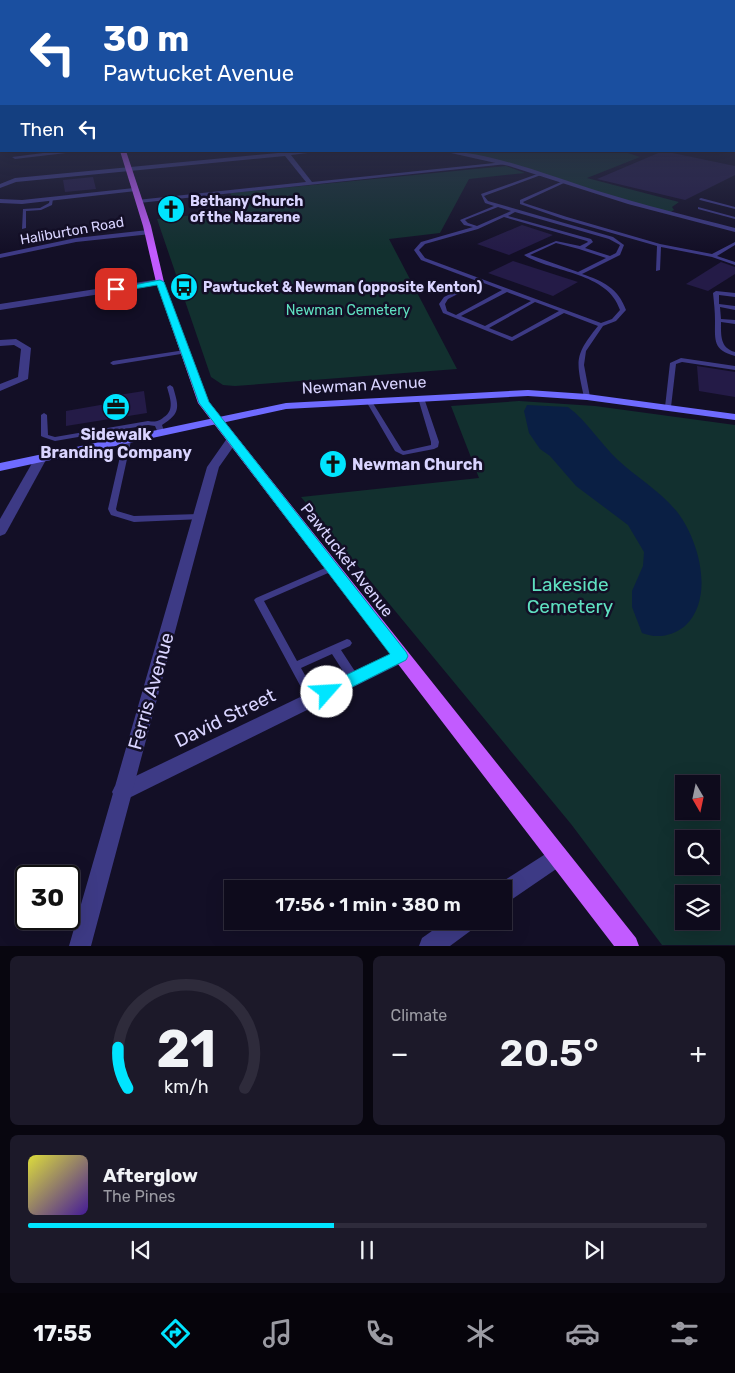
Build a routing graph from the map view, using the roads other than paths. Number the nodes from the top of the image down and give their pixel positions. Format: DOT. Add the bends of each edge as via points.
graph roads {
  1 [pos="126,161"];
  2 [pos="204,161"];
  3 [pos="290,161"];
  4 [pos="491,161"];
  5 [pos="504,164"];
  6 [pos="128,169"];
  7 [pos="540,174"];
  8 [pos="563,182"];
  9 [pos="311,184"];
  10 [pos="0,186"];
  11 [pos="136,195"];
  12 [pos="51,199"];
  13 [pos="701,200"];
  14 [pos="0,201"];
  15 [pos="497,206"];
  16 [pos="699,208"];
  17 [pos="735,208"];
  18 [pos="515,211"];
  19 [pos="504,216"];
  20 [pos="735,218"];
  21 [pos="477,227"];
  22 [pos="24,228"];
  23 [pos="735,229"];
  24 [pos="148,232"];
  25 [pos="735,243"];
  26 [pos="659,245"];
  27 [pos="581,248"];
  28 [pos="0,256"];
  29 [pos="713,256"];
  30 [pos="611,258"];
  31 [pos="735,264"];
  32 [pos="658,270"];
  33 [pos="578,274"];
  34 [pos="480,281"];
  35 [pos="160,282"];
  36 [pos="506,290"];
  37 [pos="735,295"];
  38 [pos="536,300"];
  39 [pos="716,305"];
  40 [pos="0,307"];
  41 [pos="735,308"];
  42 [pos="564,311"];
  43 [pos="456,316"];
  44 [pos="718,320"];
  45 [pos="735,322"];
  46 [pos="601,325"];
  47 [pos="485,328"];
  48 [pos="0,343"];
  49 [pos="185,352"];
  50 [pos="735,354"];
  51 [pos="113,364"];
  52 [pos="735,368"];
  53 [pos="170,387"];
  54 [pos="0,388"];
  55 [pos="587,396"];
  56 [pos="421,398"];
  57 [pos="369,401"];
  58 [pos="668,407"];
  59 [pos="44,414"];
  60 [pos="735,417"];
  61 [pos="219,422"];
  62 [pos="159,429"];
  63 [pos="232,440"];
  64 [pos="126,441"];
  65 [pos="41,458"];
  66 [pos="0,467"];
  67 [pos="199,517"];
  68 [pos="0,531"];
  69 [pos="332,568"];
  70 [pos="347,643"];
  71 [pos="334,648"];
  72 [pos="400,656"];
  73 [pos="295,666"];
  74 [pos="354,678"];
  75 [pos="313,698"];
  76 [pos="122,792"];
  77 [pos="558,856"];
  78 [pos="512,888"];
  79 [pos="452,930"];
  80 [pos="80,946"];
  81 [pos="430,946"];
  82 [pos="628,946"];
  1 -- 6 [label="main road, Pawtucket Avenue"];
  2 -- 6 [label="street"];
  3 -- 9 [label="street"];
  4 -- 5 [label="street"];
  5 -- 7 [label="street"];
  5 -- 9 [label="street"];
  6 -- 10 [label="street" via="15,180"];
  6 -- 11 [label="main road, Pawtucket Avenue"];
  7 -- 8 [label="street"];
  7 -- 15 [label="lane" via="482,195 486,202"];
  8 -- 23 [label="street" via="640,206"];
  8 -- 26 [label="lane" via="521,201 522,204"];
  9 -- 11 [label="street"];
  11 -- 12 [label="street"];
  11 -- 24 [label="main road, Pawtucket Avenue"];
  12 -- 14 [label="street"];
  12 -- 22 [label="lane" via="48,207 24,210"];
  13 -- 17 [label="lane"];
  15 -- 18 [label="lane"];
  15 -- 21 [label="lane" via="462,220"];
  16 -- 20 [label="lane"];
  18 -- 19 [label="lane"];
  18 -- 30 [label="lane" via="610,238 622,245 618,254"];
  19 -- 21 [label="lane"];
  19 -- 27 [label="lane" via="591,242"];
  21 -- 34 [label="lane" via="423,243 416,250 423,259"];
  24 -- 28 [label="street, Haliburton Road" via="76,240"];
  24 -- 35 [label="main road, Pawtucket Avenue"];
  25 -- 29 [label="lane"];
  26 -- 29 [label="lane"];
  26 -- 32 [label="lane"];
  27 -- 30 [label="lane"];
  27 -- 33 [label="lane" via="556,242 526,255"];
  29 -- 31 [label="lane"];
  30 -- 33 [label="lane"];
  33 -- 46 [label="lane" via="612,290 621,299 623,310 614,320"];
  34 -- 36 [label="lane"];
  34 -- 43 [label="lane" via="446,298 442,304 445,312"];
  35 -- 40 [label="street"];
  35 -- 49 [label="main road, Pawtucket Avenue"];
  36 -- 38 [label="lane"];
  36 -- 43 [label="lane"];
  37 -- 39 [label="lane" via="716,293"];
  38 -- 42 [label="lane"];
  38 -- 47 [label="lane"];
  39 -- 41 [label="lane"];
  39 -- 44 [label="lane"];
  42 -- 46 [label="lane"];
  42 -- 47 [label="lane" via="512,339"];
  43 -- 47 [label="lane"];
  44 -- 45 [label="lane"];
  44 -- 50 [label="lane" via="718,346"];
  46 -- 55 [label="lane" via="579,362"];
  48 -- 54 [label="street" via="16,342 26,348 24,380"];
  49 -- 51 [label="lane"];
  49 -- 61 [label="main road, Pawtucket Avenue" via="204,403"];
  52 -- 58 [label="lane" via="681,360 672,363"];
  53 -- 62 [label="lane" via="176,408"];
  55 -- 56 [label="main road, Newman Avenue" via="528,393"];
  55 -- 58 [label="main road, Newman Avenue"];
  56 -- 57 [label="main road, Newman Avenue"];
  56 -- 57 [label="lane" via="434,447 403,452"];
  57 -- 61 [label="main road, Newman Avenue" via="286,406"];
  58 -- 60 [label="main road, Newman Avenue"];
  59 -- 62 [label="lane" via="45,436 54,440"];
  61 -- 62 [label="main road, Newman Avenue"];
  61 -- 63 [label="main road, Pawtucket Avenue"];
  62 -- 64 [label="main road, Newman Avenue"];
  63 -- 67 [label="street, Ferris Avenue" via="213,467"];
  63 -- 69 [label="main road, Pawtucket Avenue"];
  64 -- 65 [label="main road, Newman Avenue"];
  64 -- 67 [label="lane" via="112,509 114,513 134,519"];
  65 -- 66 [label="main road, Newman Avenue"];
  65 -- 68 [label="street"];
  67 -- 76 [label="street, Ferris Avenue"];
  69 -- 72 [label="main road, Pawtucket Avenue"];
  69 -- 73 [label="lane" via="259,600"];
  70 -- 71 [label="lane"];
  71 -- 73 [label="lane"];
  71 -- 74 [label="lane"];
  72 -- 74 [label="street, David Street"];
  72 -- 77 [label="main road, Pawtucket Avenue"];
  73 -- 75 [label="lane"];
  74 -- 75 [label="street, David Street"];
  75 -- 76 [label="street, David Street"];
  76 -- 80 [label="street, Ferris Avenue"];
  77 -- 78 [label="street"];
  77 -- 82 [label="main road, Pawtucket Avenue"];
  79 -- 81 [label="street"];
}
